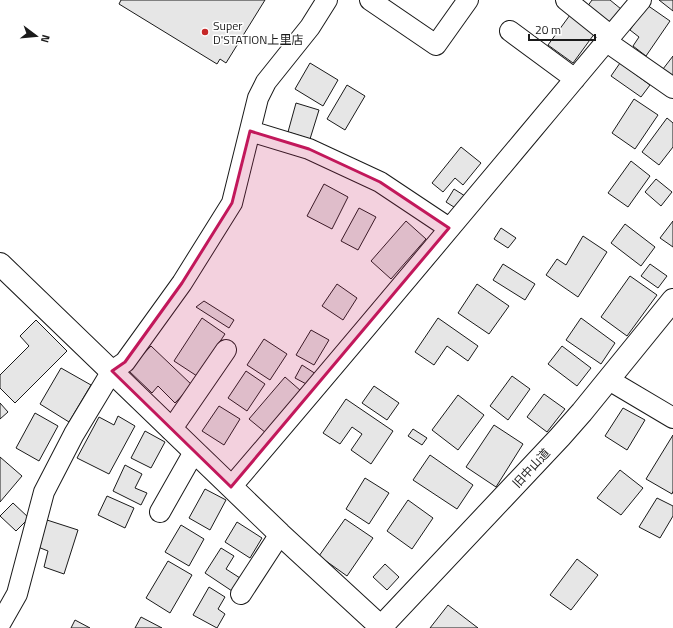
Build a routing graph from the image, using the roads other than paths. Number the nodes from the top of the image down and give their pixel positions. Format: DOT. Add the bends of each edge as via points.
graph roads {
  1 [pos="327,0"];
  2 [pos="370,0"];
  3 [pos="468,0"];
  4 [pos="566,0"];
  5 [pos="642,0"];
  6 [pos="510,31"];
  7 [pos="609,39"];
  8 [pos="575,79"];
  9 [pos="673,88"];
  10 [pos="250,131"];
  11 [pos="449,228"];
  12 [pos="1,266"];
  13 [pos="673,300"];
  14 [pos="226,350"];
  15 [pos="112,371"];
  16 [pos="609,380"];
  17 [pos="673,418"];
  18 [pos="171,430"];
  19 [pos="194,452"];
  20 [pos="231,487"];
  21 [pos="160,512"];
  22 [pos="280,534"];
  23 [pos="241,594"];
  24 [pos="0,624"];
  25 [pos="381,627"];
  1 -- 10 [label="street" via="310,27 266,82 258,98"];
  2 -- 3 [label="street" via="436,45"];
  4 -- 7 [label="street"];
  5 -- 7 [label="street"];
  6 -- 8 [label="street"];
  7 -- 8 [label="street"];
  7 -- 9 [label="street"];
  8 -- 11 [label="street"];
  10 -- 11 [label="street" via="309,149 380,182"];
  10 -- 15 [label="street" via="232,203 182,283 125,362"];
  11 -- 20 [label="street" via="344,356"];
  12 -- 15 [label="street"];
  13 -- 16 [label="street, 旧中山道"];
  14 -- 18 [label="street"];
  15 -- 18 [label="street"];
  15 -- 24 [label="street" via="74,434 44,492 17,594"];
  16 -- 17 [label="street"];
  16 -- 25 [label="street, 旧中山道" via="554,443"];
  18 -- 19 [label="street"];
  19 -- 20 [label="street"];
  19 -- 21 [label="street"];
  20 -- 22 [label="street"];
  22 -- 23 [label="street"];
  22 -- 25 [label="street"];
}
